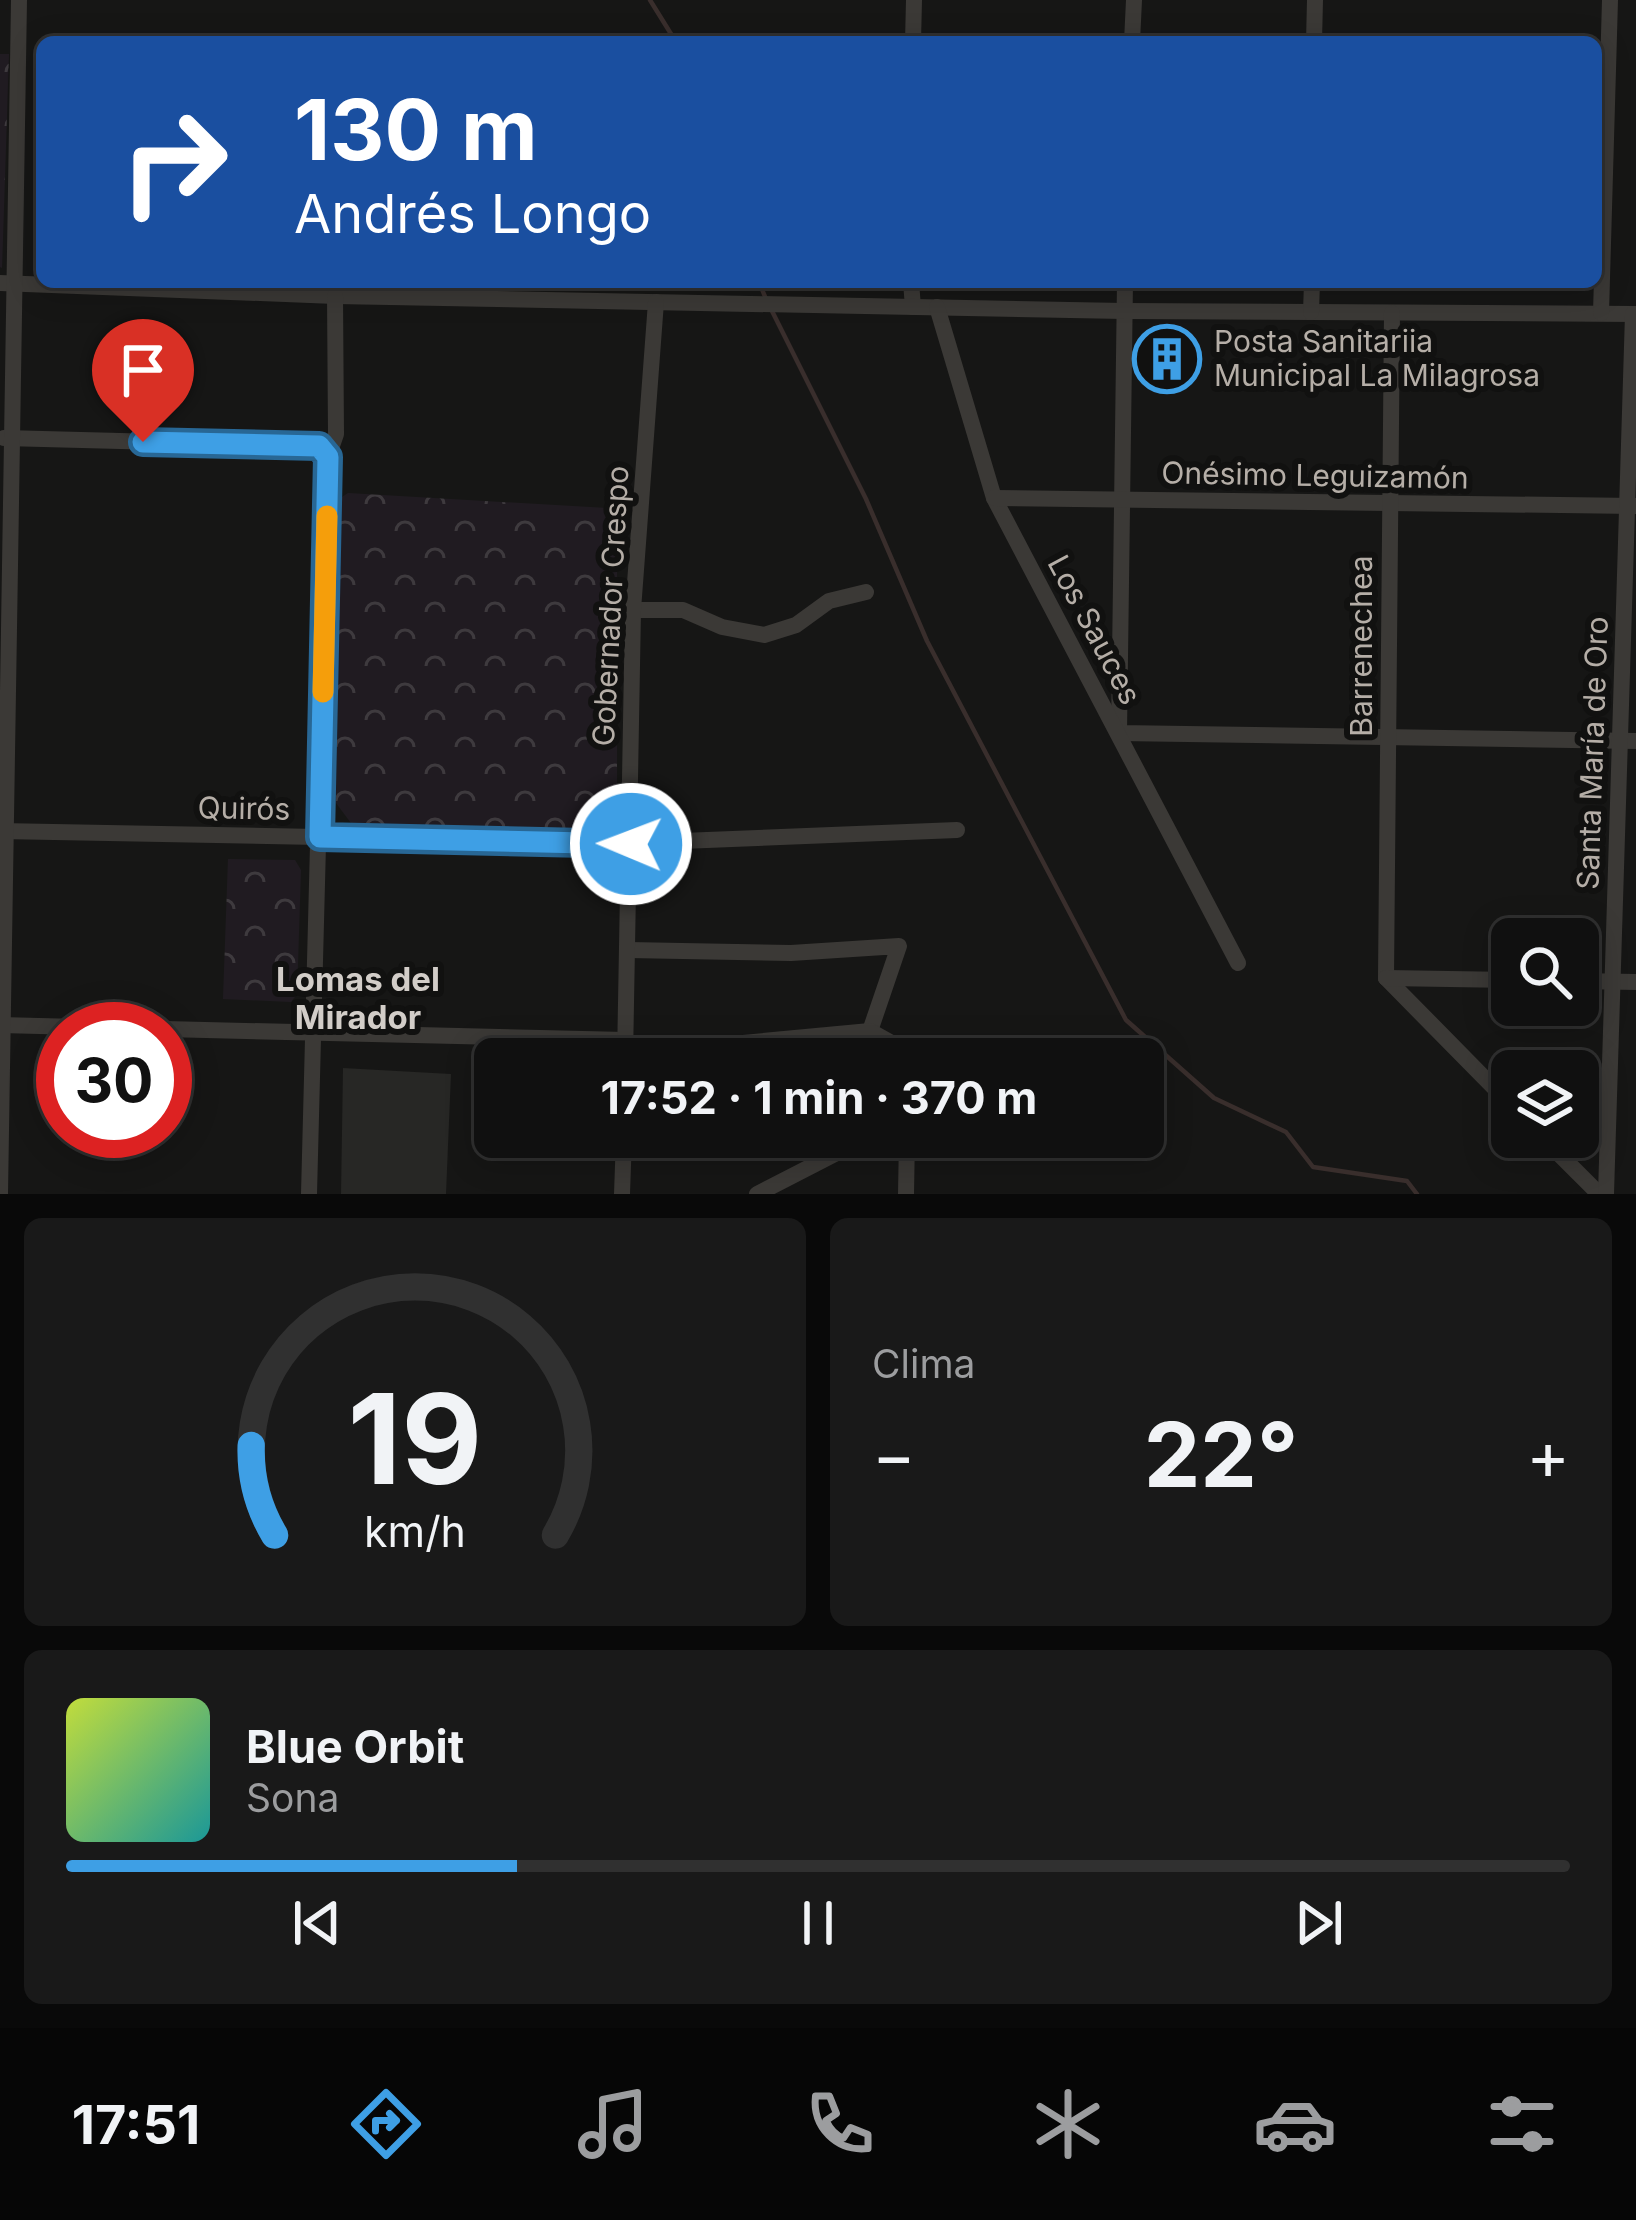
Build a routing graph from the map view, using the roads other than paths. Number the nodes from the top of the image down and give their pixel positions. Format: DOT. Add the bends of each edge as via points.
graph roads {
  1 [pos="19,0"];
  2 [pos="914,0"];
  3 [pos="1134,0"];
  4 [pos="1315,0"];
  5 [pos="1610,0"];
  6 [pos="913,36"];
  7 [pos="1132,36"];
  8 [pos="1314,36"];
  9 [pos="1602,121"];
  10 [pos="7,283"];
  11 [pos="133,288"];
  12 [pos="911,288"];
  13 [pos="1125,288"];
  14 [pos="1312,288"];
  15 [pos="1601,288"];
  16 [pos="335,296"];
  17 [pos="656,302"];
  18 [pos="913,307"];
  19 [pos="938,307"];
  20 [pos="1124,311"];
  21 [pos="1311,312"];
  22 [pos="1392,313"];
  23 [pos="1601,313"];
  24 [pos="1634,314"];
  25 [pos="6,438"];
  26 [pos="323,452"];
  27 [pos="994,498"];
  28 [pos="1119,501"];
  29 [pos="1390,505"];
  30 [pos="1632,506"];
  31 [pos="866,592"];
  32 [pos="632,610"];
  33 [pos="1119,733"];
  34 [pos="1388,739"];
  35 [pos="1628,741"];
  36 [pos="957,830"];
  37 [pos="3,831"];
  38 [pos="320,837"];
  39 [pos="631,844"];
  40 [pos="628,950"];
  41 [pos="1238,963"];
  42 [pos="1385,979"];
  43 [pos="1491,980"];
  44 [pos="1599,982"];
  45 [pos="1613,982"];
  46 [pos="1636,982"];
  47 [pos="1,1025"];
  48 [pos="36,1026"];
  49 [pos="192,1030"];
  50 [pos="870,1031"];
  51 [pos="314,1033"];
  52 [pos="625,1038"];
  53 [pos="784,1038"];
  54 [pos="883,1038"];
  55 [pos="474,1042"];
  56 [pos="1491,1085"];
  57 [pos="623,1158"];
  58 [pos="827,1158"];
  59 [pos="907,1158"];
  60 [pos="1564,1158"];
  61 [pos="0,1194"];
  62 [pos="309,1194"];
  63 [pos="622,1194"];
  64 [pos="757,1194"];
  65 [pos="906,1194"];
  66 [pos="1603,1194"];
  1 -- 10 [label="street"];
  2 -- 6 [label="street"];
  3 -- 7 [label="street"];
  4 -- 8 [label="street"];
  5 -- 9 [label="street"];
  10 -- 25 [label="street"];
  11 -- 16 [label="street"];
  12 -- 18 [label="street"];
  13 -- 20 [label="street"];
  14 -- 21 [label="street"];
  15 -- 23 [label="street"];
  16 -- 17 [label="street"];
  16 -- 26 [label="street" via="336,434"];
  17 -- 18 [label="street"];
  17 -- 32 [label="street, Gobernador Crespo"];
  18 -- 19 [label="street"];
  19 -- 20 [label="street"];
  19 -- 27 [label="street, Los Sauces"];
  20 -- 21 [label="street"];
  20 -- 28 [label="street"];
  21 -- 22 [label="street"];
  22 -- 23 [label="street"];
  22 -- 29 [label="street, Barrenechea"];
  23 -- 24 [label="street"];
  24 -- 30 [label="street, Santa María de Oro"];
  25 -- 26 [label="street"];
  25 -- 37 [label="street"];
  26 -- 38 [label="street"];
  27 -- 28 [label="street, Onésimo Leguizamón"];
  27 -- 33 [label="street, Los Sauces"];
  28 -- 29 [label="street, Onésimo Leguizamón"];
  28 -- 33 [label="street"];
  29 -- 30 [label="street, Onésimo Leguizamón"];
  29 -- 34 [label="street, Barrenechea"];
  30 -- 35 [label="street, Santa María de Oro"];
  31 -- 32 [label="street" via="829,601 764,635 683,610"];
  32 -- 39 [label="street, Gobernador Crespo"];
  33 -- 34 [label="street"];
  33 -- 41 [label="street, Los Sauces"];
  34 -- 35 [label="street"];
  34 -- 42 [label="street, Barrenechea"];
  35 -- 45 [label="street, Santa María de Oro"];
  36 -- 39 [label="street, Quirós"];
  37 -- 38 [label="street, Quirós"];
  37 -- 47 [label="street"];
  38 -- 39 [label="street, Quirós"];
  38 -- 51 [label="street"];
  39 -- 40 [label="street, Gobernador Crespo"];
  40 -- 50 [label="street" via="899,946"];
  40 -- 52 [label="street, Gobernador Crespo"];
  42 -- 43 [label="street"];
  42 -- 56 [label="street"];
  44 -- 45 [label="street"];
  45 -- 46 [label="street"];
  45 -- 66 [label="street, Santa María de Oro"];
  47 -- 48 [label="street"];
  47 -- 61 [label="street"];
  49 -- 51 [label="street"];
  50 -- 53 [label="street"];
  50 -- 54 [label="street"];
  51 -- 55 [label="street"];
  51 -- 62 [label="street"];
  57 -- 63 [label="street"];
  58 -- 64 [label="street"];
  59 -- 65 [label="street"];
  60 -- 66 [label="street"];
}
